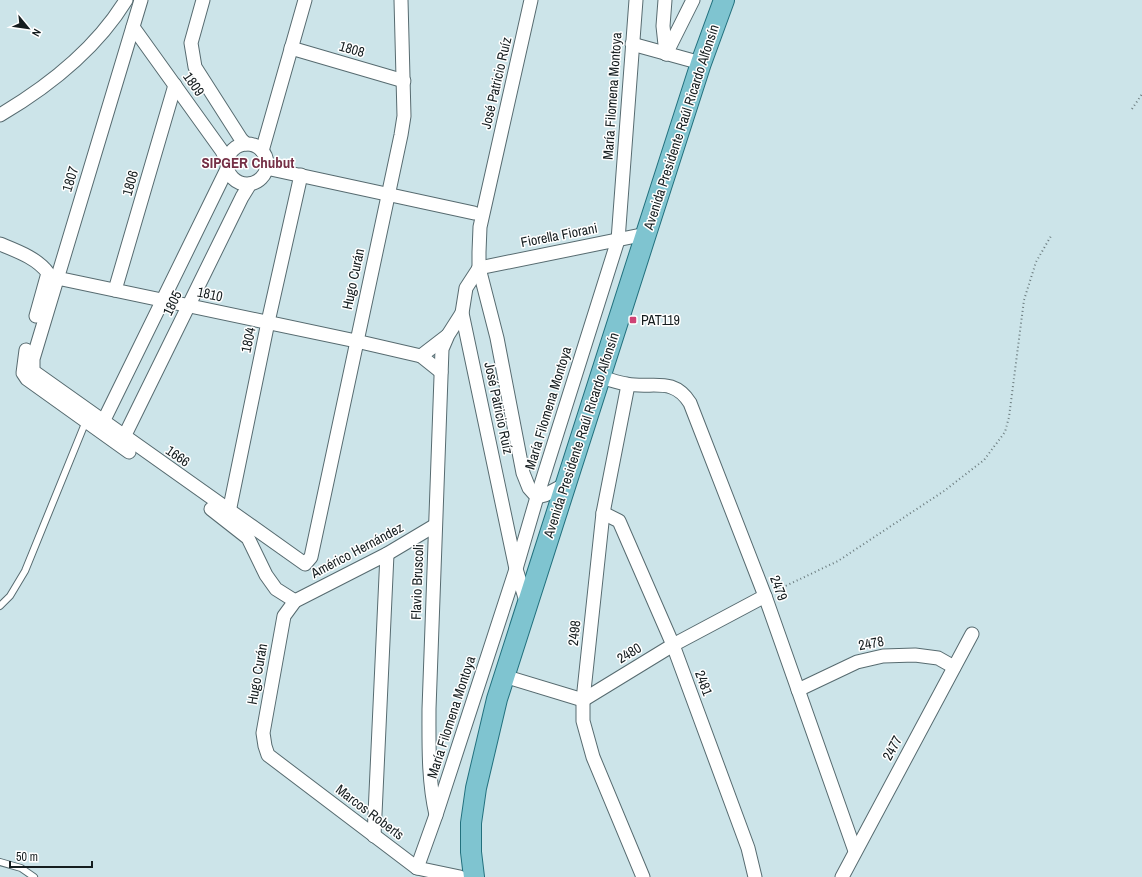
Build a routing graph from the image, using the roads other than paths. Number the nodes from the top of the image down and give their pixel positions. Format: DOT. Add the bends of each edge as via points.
graph roads {
  1 [pos="126,0"];
  2 [pos="142,0"];
  3 [pos="203,0"];
  4 [pos="305,0"];
  5 [pos="401,0"];
  6 [pos="531,0"];
  7 [pos="636,0"];
  8 [pos="665,0"];
  9 [pos="694,0"];
  10 [pos="724,0"];
  11 [pos="133,27"];
  12 [pos="632,44"];
  13 [pos="291,48"];
  14 [pos="666,54"];
  15 [pos="701,63"];
  16 [pos="404,81"];
  17 [pos="175,85"];
  18 [pos="0,115"];
  19 [pos="246,144"];
  20 [pos="262,151"];
  21 [pos="227,165"];
  22 [pos="266,168"];
  23 [pos="301,175"];
  24 [pos="250,184"];
  25 [pos="489,185"];
  26 [pos="388,194"];
  27 [pos="474,213"];
  28 [pos="646,234"];
  29 [pos="618,240"];
  30 [pos="0,244"];
  31 [pos="479,252"];
  32 [pos="479,268"];
  33 [pos="53,275"];
  34 [pos="115,290"];
  35 [pos="163,300"];
  36 [pos="189,306"];
  37 [pos="462,313"];
  38 [pos="268,322"];
  39 [pos="448,335"];
  40 [pos="356,341"];
  41 [pos="421,356"];
  42 [pos="32,368"];
  43 [pos="442,372"];
  44 [pos="600,377"];
  45 [pos="628,385"];
  46 [pos="86,421"];
  47 [pos="103,422"];
  48 [pos="124,437"];
  49 [pos="566,484"];
  50 [pos="537,497"];
  51 [pos="230,512"];
  52 [pos="603,513"];
  53 [pos="434,526"];
  54 [pos="386,554"];
  55 [pos="308,562"];
  56 [pos="516,569"];
  57 [pos="765,596"];
  58 [pos="295,601"];
  59 [pos="527,604"];
  60 [pos="0,606"];
  61 [pos="972,634"];
  62 [pos="672,645"];
  63 [pos="954,667"];
  64 [pos="504,676"];
  65 [pos="798,690"];
  66 [pos="583,700"];
  67 [pos="268,755"];
  68 [pos="436,815"];
  69 [pos="374,836"];
  70 [pos="855,852"];
  71 [pos="0,862"];
  72 [pos="418,872"];
  73 [pos="34,877"];
  74 [pos="460,877"];
  75 [pos="474,877"];
  76 [pos="643,877"];
  77 [pos="755,877"];
  78 [pos="842,877"];
  1 -- 18 [label="street" via="82,55 36,92"];
  2 -- 11 [label="street, 1807"];
  3 -- 19 [label="street, 1809" via="191,43 195,67"];
  4 -- 13 [label="street"];
  5 -- 16 [label="street, Hugo Curán"];
  6 -- 25 [label="street, José Patricio Ruíz"];
  7 -- 12 [label="street, María Filomena Montoya"];
  8 -- 14 [label="street" via="663,26"];
  9 -- 14 [label="street"];
  10 -- 15 [label="main road, Avenida Presidente Raúl Ricardo Alfonsín"];
  11 -- 17 [label="street, 1809"];
  11 -- 33 [label="street, 1807"];
  12 -- 14 [label="street"];
  12 -- 29 [label="street, María Filomena Montoya"];
  13 -- 16 [label="street, 1808"];
  13 -- 20 [label="street"];
  14 -- 15 [label="street"];
  15 -- 28 [label="main road, Avenida Presidente Raúl Ricardo Alfonsín"];
  16 -- 26 [label="street, Hugo Curán" via="404,116"];
  17 -- 21 [label="street, 1809" via="222,151"];
  17 -- 34 [label="street, 1806"];
  19 -- 20 [label="street"];
  19 -- 21 [label="street" via="233,149"];
  20 -- 22 [label="street"];
  21 -- 24 [label="street" via="236,181"];
  21 -- 35 [label="street, 1805"];
  22 -- 23 [label="street"];
  22 -- 24 [label="street" via="262,176"];
  23 -- 26 [label="street"];
  23 -- 38 [label="street, 1804"];
  24 -- 36 [label="street, 1805"];
  25 -- 27 [label="street" via="480,196"];
  25 -- 31 [label="street, José Patricio Ruíz" via="480,227"];
  26 -- 27 [label="street"];
  26 -- 40 [label="street, Hugo Curán"];
  27 -- 31 [label="street" via="470,235"];
  28 -- 29 [label="street, Fiorella Fiorani"];
  28 -- 44 [label="main road, Avenida Presidente Raúl Ricardo Alfonsín"];
  29 -- 32 [label="street, Fiorella Fiorani"];
  29 -- 50 [label="street, María Filomena Montoya"];
  30 -- 33 [label="street, 1810" via="20,252"];
  31 -- 32 [label="street, José Patricio Ruíz"];
  32 -- 37 [label="street, José Patricio Ruíz" via="466,288"];
  32 -- 50 [label="street, José Patricio Ruíz" via="497,338 523,473 529,488"];
  33 -- 34 [label="street, 1810"];
  33 -- 42 [label="street, 1807"];
  33 -- 46 [label="street" via="23,360 23,373 27,379"];
  34 -- 35 [label="street, 1810"];
  35 -- 36 [label="street, 1810"];
  35 -- 47 [label="street, 1805"];
  36 -- 38 [label="street, 1810"];
  36 -- 48 [label="street, 1805"];
  37 -- 39 [label="street"];
  37 -- 56 [label="street, José Patricio Ruíz"];
  38 -- 40 [label="street, 1810"];
  38 -- 51 [label="street, 1804"];
  39 -- 41 [label="street"];
  39 -- 43 [label="street, Flavio Bruscoli" via="442,349"];
  40 -- 41 [label="street, 1810"];
  40 -- 55 [label="street, Hugo Curán"];
  41 -- 43 [label="street"];
  42 -- 47 [label="street, 1666" via="37,375"];
  43 -- 53 [label="street, Flavio Bruscoli"];
  44 -- 45 [label="street, 2479"];
  44 -- 49 [label="main road, Avenida Presidente Raúl Ricardo Alfonsín"];
  45 -- 52 [label="street, 2498"];
  45 -- 57 [label="street, 2479" via="664,385 684,394 690,403"];
  46 -- 58 [label="street" via="210,508 248,538 266,575 276,589"];
  46 -- 60 [label="lane" via="25,571 10,596"];
  47 -- 48 [label="street, 1666"];
  48 -- 51 [label="street, 1666"];
  49 -- 50 [label="street"];
  49 -- 59 [label="main road, Avenida Presidente Raúl Ricardo Alfonsín"];
  50 -- 56 [label="street, María Filomena Montoya"];
  51 -- 55 [label="street, 1666" via="305,564"];
  52 -- 62 [label="street, 2481" via="619,521"];
  52 -- 66 [label="street, 2498"];
  53 -- 54 [label="street, Américo Hernández"];
  53 -- 68 [label="street, Flavio Bruscoli" via="428,764"];
  54 -- 58 [label="street, Américo Hernández"];
  54 -- 69 [label="street"];
  56 -- 59 [label="street, José Patricio Ruíz"];
  56 -- 68 [label="street, María Filomena Montoya"];
  57 -- 62 [label="street, 2480"];
  57 -- 65 [label="street, 2479"];
  58 -- 67 [label="street, Hugo Curán" via="284,616 263,733"];
  59 -- 64 [label="main road, Avenida Presidente Raúl Ricardo Alfonsín"];
  61 -- 63 [label="street, 2477"];
  62 -- 66 [label="street, 2480"];
  62 -- 77 [label="street, 2481" via="748,848"];
  63 -- 65 [label="street, 2478" via="938,658 883,656 857,662"];
  63 -- 70 [label="street, 2477"];
  64 -- 66 [label="street"];
  64 -- 75 [label="main road, Avenida Presidente Raúl Ricardo Alfonsín" via="476,788 471,823"];
  65 -- 70 [label="street, 2479"];
  66 -- 76 [label="street, 2498" via="583,721 593,757"];
  67 -- 69 [label="street, Marcos Roberts"];
  68 -- 72 [label="street, María Filomena Montoya"];
  69 -- 72 [label="street, Marcos Roberts"];
  70 -- 78 [label="street, 2477"];
  71 -- 73 [label="lane" via="21,868"];
  72 -- 74 [label="street, Marcos Roberts"];
}
